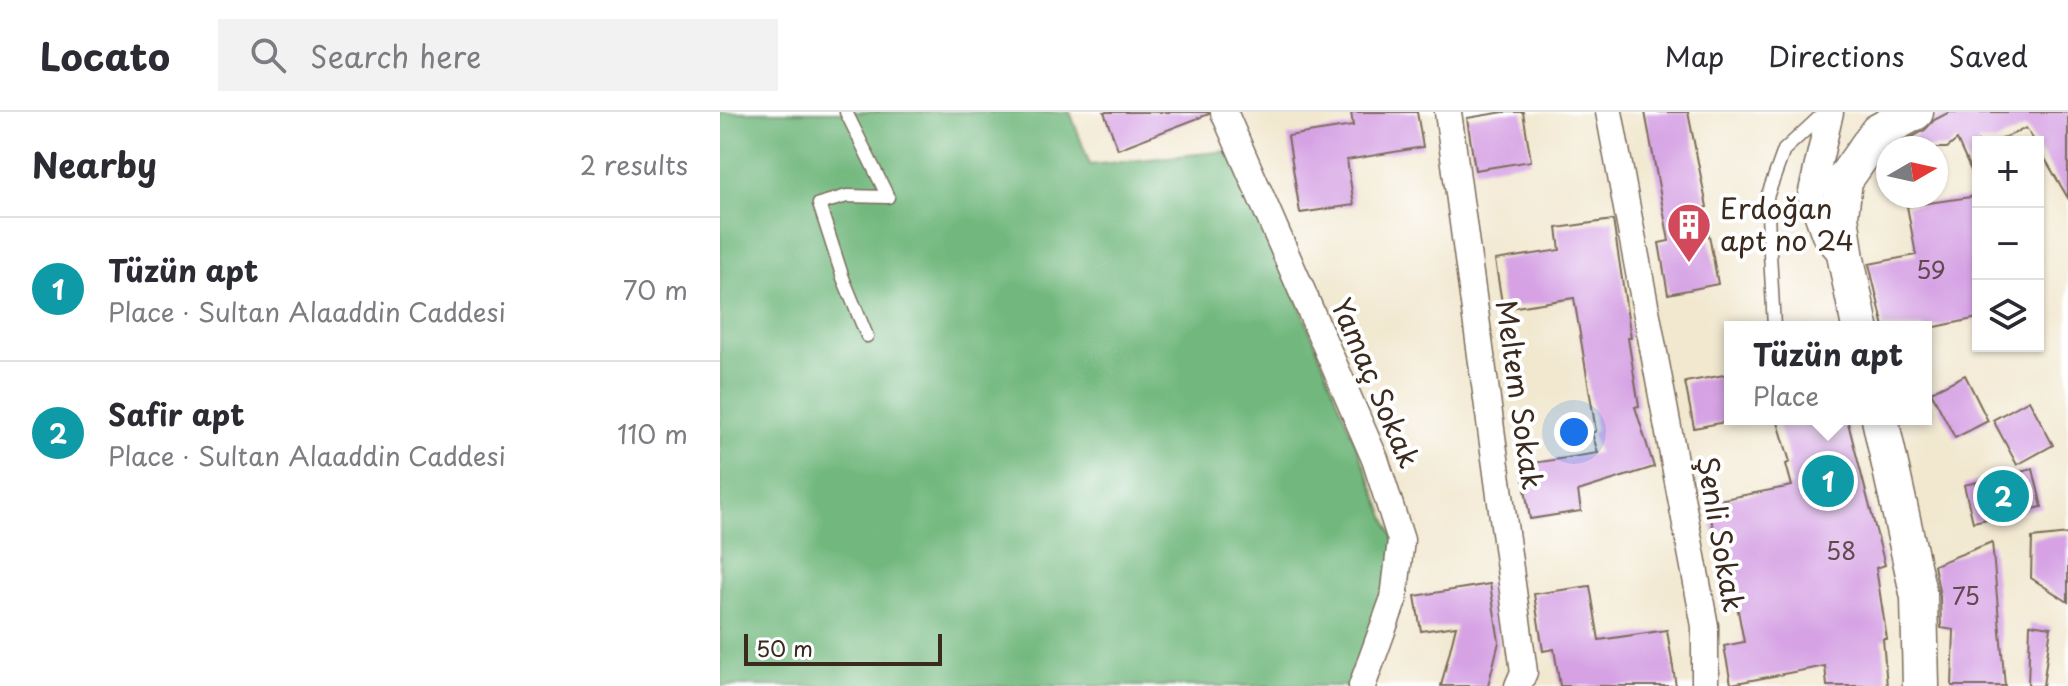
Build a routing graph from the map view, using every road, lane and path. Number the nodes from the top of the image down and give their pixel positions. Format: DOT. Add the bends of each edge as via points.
graph roads {
  1 [pos="846,112"];
  2 [pos="1224,112"];
  3 [pos="1448,112"];
  4 [pos="1609,112"];
  5 [pos="1827,112"];
  6 [pos="1915,112"];
  7 [pos="1846,259"];
  8 [pos="1774,321"];
  9 [pos="1859,321"];
  10 [pos="867,336"];
  11 [pos="1881,425"];
  12 [pos="1361,686"];
  13 [pos="1518,686"];
  14 [pos="1705,686"];
  15 [pos="1921,686"];
  1 -- 10 [label="lane" via="888,197 847,196 819,204"];
  2 -- 12 [label="street, Yamaç Sokak" via="1375,459 1401,540 1394,598"];
  3 -- 13 [label="street, Meltem Sokak" via="1524,672"];
  4 -- 14 [label="street, Şenli Sokak" via="1705,626"];
  5 -- 7 [label="street" via="1811,196 1825,235"];
  5 -- 8 [label="lane" via="1784,150 1767,197"];
  6 -- 7 [label="street" via="1878,132 1844,180 1840,216"];
  7 -- 9 [label="street"];
  11 -- 15 [label="street" via="1919,597"];
}
